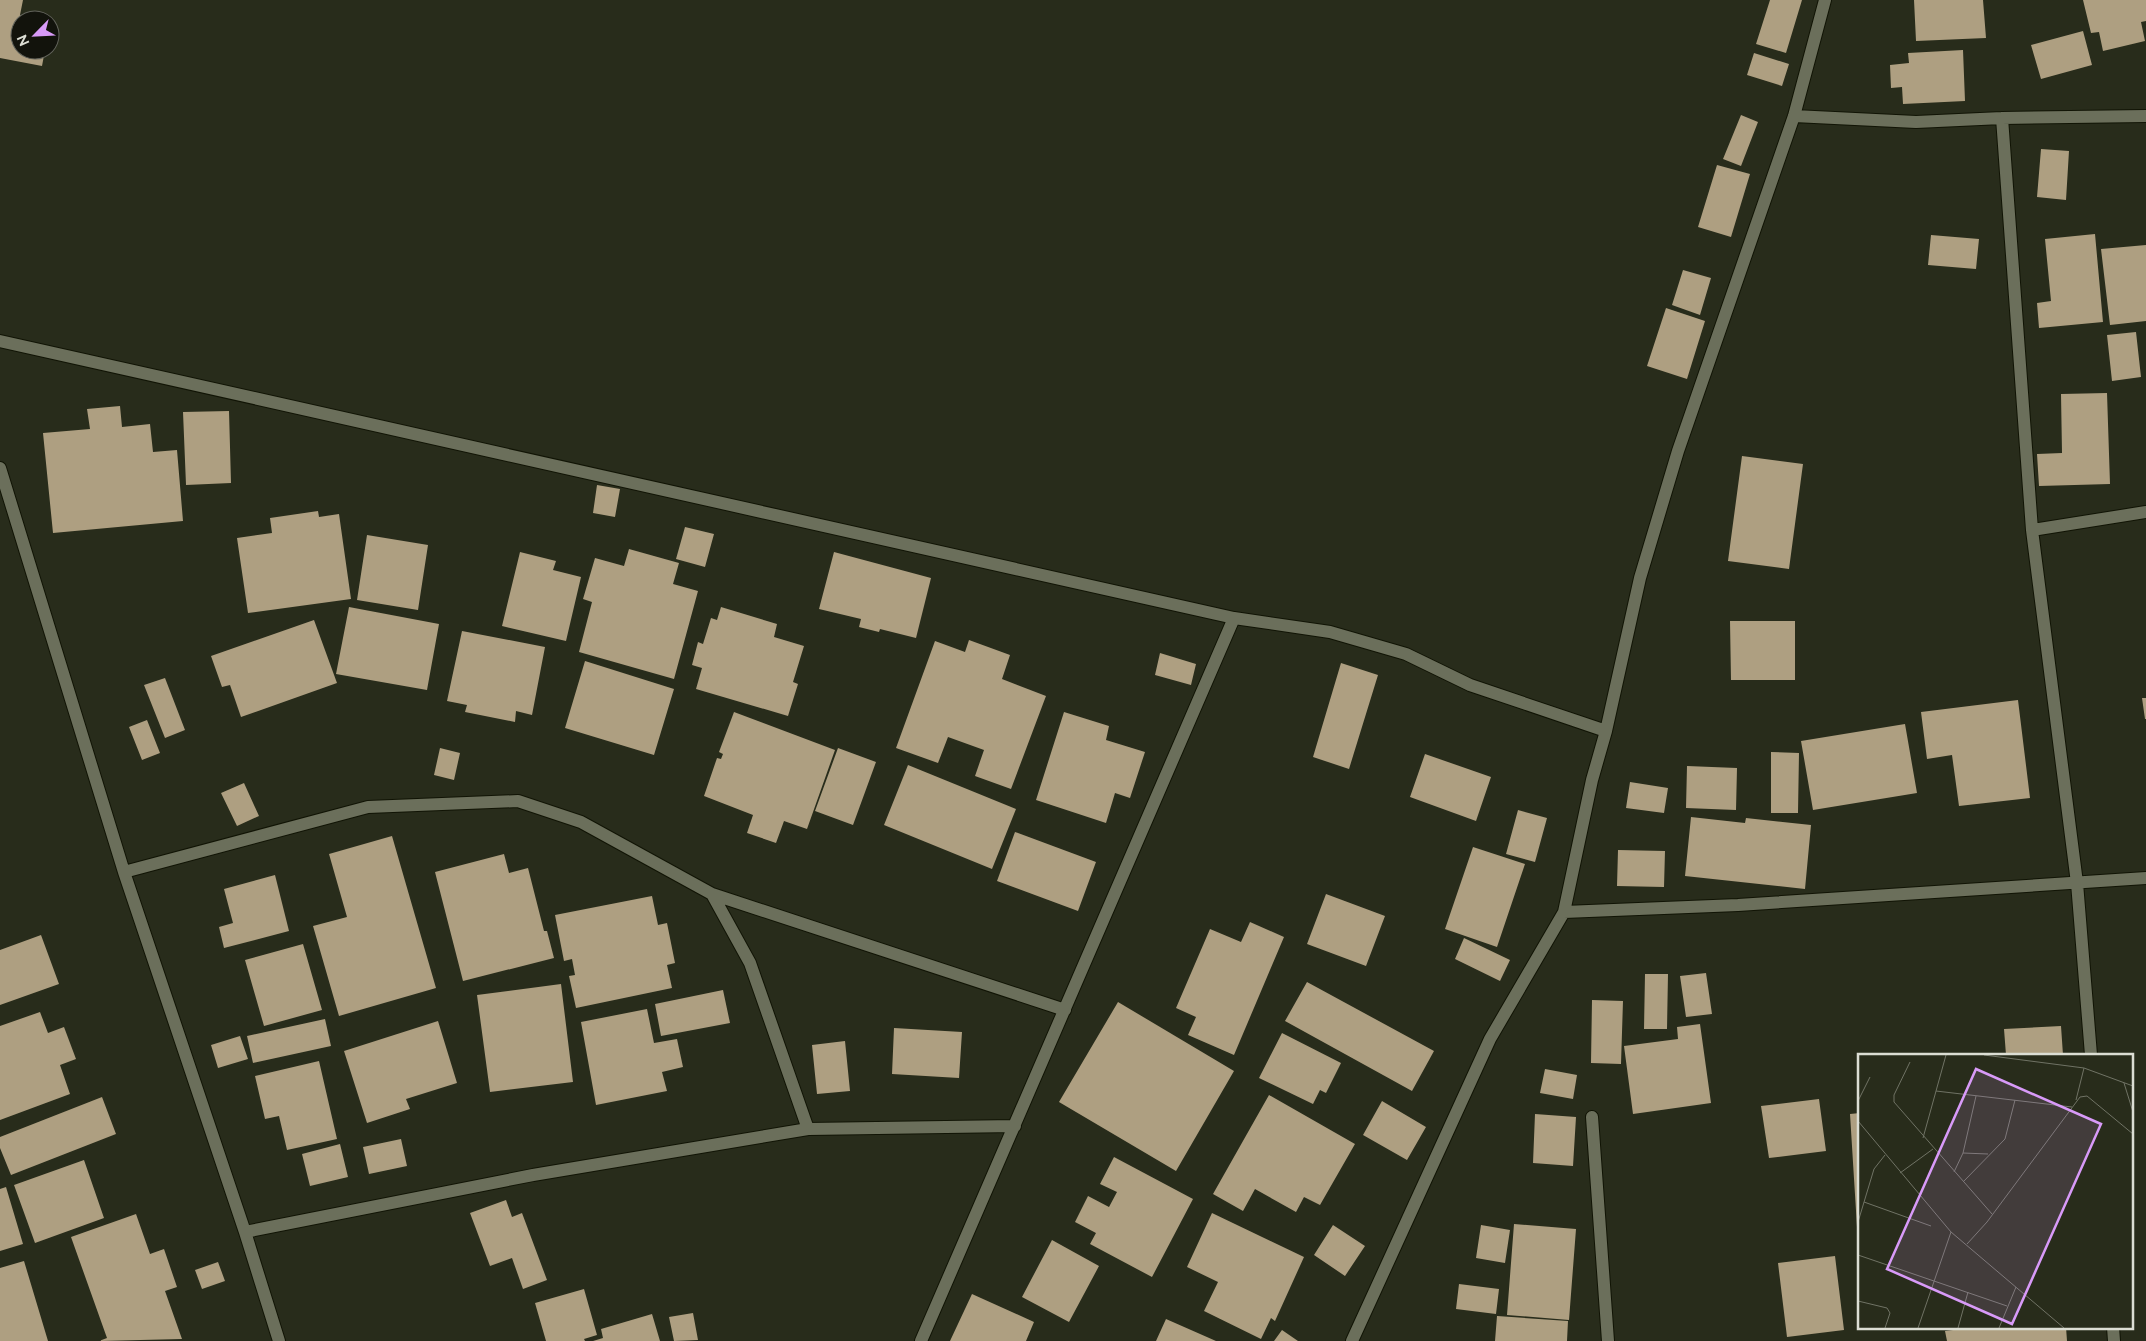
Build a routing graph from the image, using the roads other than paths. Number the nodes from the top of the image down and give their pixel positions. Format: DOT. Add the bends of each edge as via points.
graph roads {
  1 [pos="1825,0"];
  2 [pos="1794,116"];
  3 [pos="2146,116"];
  4 [pos="2002,118"];
  5 [pos="0,341"];
  6 [pos="0,468"];
  7 [pos="2146,512"];
  8 [pos="2032,530"];
  9 [pos="1234,618"];
  10 [pos="1606,731"];
  11 [pos="124,872"];
  12 [pos="2146,878"];
  13 [pos="2077,884"];
  14 [pos="712,894"];
  15 [pos="1564,912"];
  16 [pos="1065,1010"];
  17 [pos="2091,1054"];
  18 [pos="1592,1117"];
  19 [pos="1014,1126"];
  20 [pos="808,1129"];
  21 [pos="245,1232"];
  22 [pos="2113,1328"];
  23 [pos="279,1341"];
  24 [pos="921,1341"];
  25 [pos="1352,1341"];
  26 [pos="1608,1341"];
  27 [pos="2114,1341"];
  1 -- 2 [label="street"];
  2 -- 4 [label="street" via="1916,122"];
  2 -- 10 [label="street" via="1678,451 1640,578"];
  3 -- 4 [label="street"];
  4 -- 8 [label="street"];
  5 -- 9 [label="street"];
  6 -- 11 [label="street"];
  7 -- 8 [label="street"];
  8 -- 13 [label="street"];
  9 -- 10 [label="street" via="1330,632 1406,654 1470,685"];
  9 -- 16 [label="street"];
  10 -- 15 [label="street" via="1592,780"];
  11 -- 14 [label="street" via="368,807 518,801 580,822"];
  11 -- 21 [label="street"];
  12 -- 13 [label="street"];
  13 -- 15 [label="street"];
  13 -- 17 [label="street"];
  14 -- 16 [label="street"];
  14 -- 20 [label="street" via="750,963"];
  15 -- 25 [label="street" via="1490,1039"];
  16 -- 19 [label="street"];
  18 -- 26 [label="street"];
  19 -- 20 [label="street"];
  19 -- 24 [label="street"];
  20 -- 21 [label="street" via="534,1175"];
  21 -- 23 [label="street"];
  22 -- 27 [label="street"];
}
